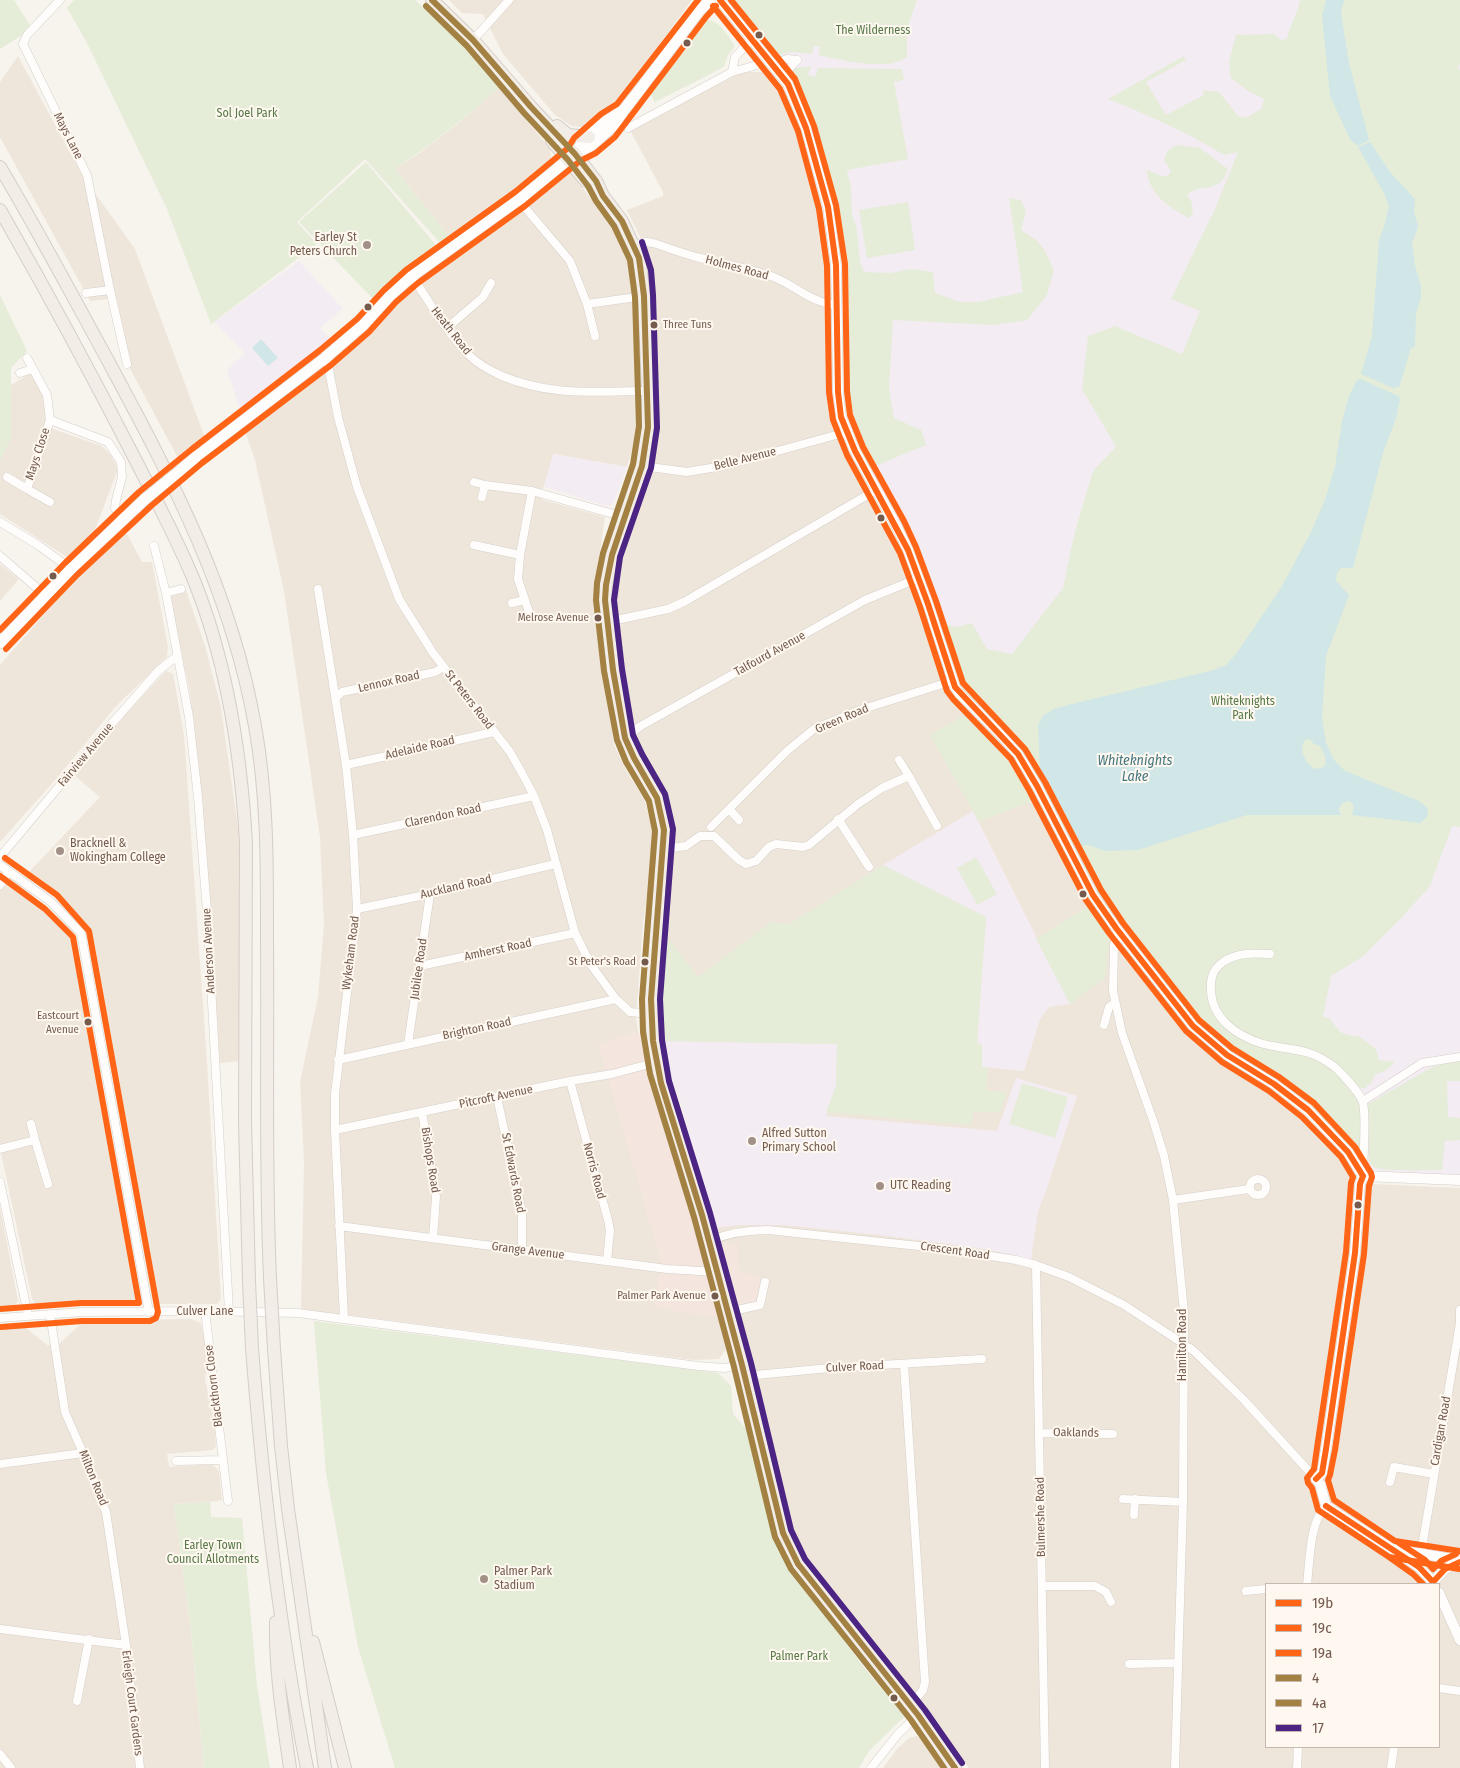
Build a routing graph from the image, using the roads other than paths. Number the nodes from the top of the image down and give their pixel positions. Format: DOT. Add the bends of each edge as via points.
graph roads {
  1 [pos="60,0"];
  2 [pos="432,0"];
  3 [pos="509,0"];
  4 [pos="710,0"];
  5 [pos="720,0"];
  6 [pos="752,39"];
  7 [pos="473,40"];
  8 [pos="774,64"];
  9 [pos="757,65"];
  10 [pos="732,72"];
  11 [pos="785,80"];
  12 [pos="531,107"];
  13 [pos="623,111"];
  14 [pos="628,128"];
  15 [pos="589,137"];
  16 [pos="572,157"];
  17 [pos="0,167"];
  18 [pos="520,199"];
  19 [pos="0,210"];
  20 [pos="634,245"];
  21 [pos="412,276"];
  22 [pos="491,283"];
  23 [pos="110,290"];
  24 [pos="86,293"];
  25 [pos="644,296"];
  26 [pos="587,304"];
  27 [pos="837,305"];
  28 [pos="447,328"];
  29 [pos="595,336"];
  30 [pos="27,358"];
  31 [pos="324,358"];
  32 [pos="127,364"];
  33 [pos="33,369"];
  34 [pos="20,372"];
  35 [pos="648,391"];
  36 [pos="50,420"];
  37 [pos="847,432"];
  38 [pos="642,466"];
  39 [pos="7,477"];
  40 [pos="474,482"];
  41 [pos="485,485"];
  42 [pos="27,488"];
  43 [pos="876,490"];
  44 [pos="532,491"];
  45 [pos="482,497"];
  46 [pos="50,502"];
  47 [pos="624,517"];
  48 [pos="123,520"];
  49 [pos="0,522"];
  50 [pos="474,545"];
  51 [pos="154,546"];
  52 [pos="520,555"];
  53 [pos="0,556"];
  54 [pos="71,569"];
  55 [pos="919,578"];
  56 [pos="181,589"];
  57 [pos="318,589"];
  58 [pos="166,593"];
  59 [pos="45,595"];
  60 [pos="525,600"];
  61 [pos="512,603"];
  62 [pos="529,612"];
  63 [pos="608,622"];
  64 [pos="0,643"];
  65 [pos="176,657"];
  66 [pos="444,667"];
  67 [pos="952,681"];
  68 [pos="336,698"];
  69 [pos="494,732"];
  70 [pos="625,738"];
  71 [pos="899,760"];
  72 [pos="346,765"];
  73 [pos="909,776"];
  74 [pos="534,796"];
  75 [pos="729,809"];
  76 [pos="740,820"];
  77 [pos="838,820"];
  78 [pos="937,826"];
  79 [pos="711,827"];
  80 [pos="353,835"];
  81 [pos="664,848"];
  82 [pos="0,857"];
  83 [pos="555,864"];
  84 [pos="0,865"];
  85 [pos="869,867"];
  86 [pos="10,871"];
  87 [pos="0,884"];
  88 [pos="430,894"];
  89 [pos="357,909"];
  90 [pos="1118,932"];
  91 [pos="575,933"];
  92 [pos="1270,954"];
  93 [pos="420,966"];
  94 [pos="616,999"];
  95 [pos="1115,1003"];
  96 [pos="650,1014"];
  97 [pos="1104,1025"];
  98 [pos="408,1044"];
  99 [pos="1460,1057"];
  100 [pos="338,1060"];
  101 [pos="657,1062"];
  102 [pos="570,1081"];
  103 [pos="498,1097"];
  104 [pos="1363,1101"];
  105 [pos="422,1112"];
  106 [pos="31,1124"];
  107 [pos="335,1130"];
  108 [pos="35,1140"];
  109 [pos="0,1149"];
  110 [pos="1363,1176"];
  111 [pos="1460,1180"];
  112 [pos="0,1182"];
  113 [pos="48,1184"];
  114 [pos="1250,1188"];
  115 [pos="1173,1200"];
  116 [pos="339,1226"];
  117 [pos="433,1238"];
  118 [pos="709,1241"];
  119 [pos="522,1250"];
  120 [pos="607,1261"];
  121 [pos="1036,1265"];
  122 [pos="717,1272"];
  123 [pos="765,1282"];
  124 [pos="1460,1310"];
  125 [pos="205,1311"];
  126 [pos="229,1311"];
  127 [pos="149,1312"];
  128 [pos="728,1312"];
  129 [pos="50,1314"];
  130 [pos="28,1315"];
  131 [pos="0,1318"];
  132 [pos="347,1318"];
  133 [pos="1184,1344"];
  134 [pos="982,1359"];
  135 [pos="1457,1360"];
  136 [pos="904,1365"];
  137 [pos="743,1371"];
  138 [pos="1040,1433"];
  139 [pos="1113,1434"];
  140 [pos="83,1453"];
  141 [pos="223,1460"];
  142 [pos="176,1462"];
  143 [pos="0,1464"];
  144 [pos="1434,1474"];
  145 [pos="1316,1479"];
  146 [pos="1390,1482"];
  147 [pos="1123,1499"];
  148 [pos="1135,1499"];
  149 [pos="228,1501"];
  150 [pos="1183,1502"];
  151 [pos="1326,1506"];
  152 [pos="1134,1515"];
  153 [pos="1392,1549"];
  154 [pos="1421,1553"];
  155 [pos="1460,1561"];
  156 [pos="1419,1567"];
  157 [pos="1307,1583"];
  158 [pos="1434,1583"];
  159 [pos="1042,1586"];
  160 [pos="276,1587"];
  161 [pos="1265,1589"];
  162 [pos="1246,1591"];
  163 [pos="1440,1598"];
  164 [pos="1111,1602"];
  165 [pos="303,1611"];
  166 [pos="0,1629"];
  167 [pos="89,1639"];
  168 [pos="1460,1640"];
  169 [pos="126,1645"];
  170 [pos="1178,1663"];
  171 [pos="1129,1664"];
  172 [pos="1440,1688"];
  173 [pos="1460,1691"];
  174 [pos="77,1701"];
  175 [pos="914,1710"];
  176 [pos="1298,1748"];
  177 [pos="1394,1748"];
  178 [pos="0,1754"];
  179 [pos="11,1768"];
  180 [pos="140,1768"];
  181 [pos="290,1768"];
  182 [pos="307,1768"];
  183 [pos="325,1768"];
  184 [pos="346,1768"];
  185 [pos="871,1768"];
  186 [pos="955,1768"];
  187 [pos="1045,1768"];
  188 [pos="1175,1768"];
  189 [pos="1297,1768"];
  190 [pos="1391,1768"];
  1 -- 23 [label="street, Mays Lane" via="26,35 24,49 87,175"];
  2 -- 7 [label="main road"];
  3 -- 7 [label="street"];
  4 -- 13 [label="main road"];
  5 -- 6 [label="street"];
  6 -- 8 [label="street"];
  6 -- 10 [label="street" via="735,57"];
  7 -- 12 [label="main road"];
  8 -- 11 [label="street"];
  8 -- 11 [label="street" via="797,60 788,70"];
  9 -- 10 [label="street"];
  10 -- 14 [label="street"];
  11 -- 27 [label="street" via="806,128 828,207 836,265"];
  12 -- 15 [label="main road" via="541,109 568,135"];
  12 -- 16 [label="main road" via="540,125"];
  13 -- 15 [label="main road" via="607,120"];
  13 -- 16 [label="main road" via="592,146"];
  15 -- 16 [label="main road"];
  16 -- 18 [label="main road"];
  16 -- 20 [label="main road" via="590,186 603,196 622,222"];
  17 -- 165 [label="main road, bridge" via="177,492 219,589 244,674 260,756 267,844 267,1156 274,1349 281,1446"];
  18 -- 21 [label="main road"];
  18 -- 26 [label="street" via="570,261"];
  19 -- 160 [label="main road, bridge" via="117,423 180,549 193,578 224,682 244,807 249,1281 261,1460"];
  20 -- 25 [label="main road" via="640,258"];
  20 -- 27 [label="street, Holmes Road" via="653,243 772,277 823,304"];
  21 -- 28 [label="street, Heath Road"];
  21 -- 31 [label="main road"];
  22 -- 28 [label="street" via="483,297"];
  23 -- 24 [label="street"];
  23 -- 32 [label="street, Mays Lane"];
  25 -- 26 [label="street"];
  25 -- 35 [label="main road"];
  26 -- 29 [label="street"];
  27 -- 37 [label="street" via="838,392 841,417"];
  28 -- 35 [label="street, Heath Road" via="471,357 488,370 540,389"];
  30 -- 33 [label="street, Mays Close"];
  31 -- 48 [label="main road, bridge" via="197,456"];
  31 -- 66 [label="street, St Peters Road" via="357,487 376,542 399,599"];
  33 -- 34 [label="street"];
  33 -- 36 [label="street, Mays Close" via="47,395"];
  35 -- 38 [label="main road" via="648,427"];
  36 -- 42 [label="street, Mays Close"];
  36 -- 48 [label="street, Mays Close" via="108,442 121,462 122,477 115,508"];
  37 -- 38 [label="street, Belle Avenue" via="723,466 687,472"];
  37 -- 43 [label="street"];
  38 -- 47 [label="main road"];
  39 -- 42 [label="street, Mays Close"];
  40 -- 41 [label="street"];
  41 -- 44 [label="street"];
  41 -- 45 [label="street"];
  42 -- 46 [label="street, Mays Close"];
  43 -- 55 [label="street" via="896,524"];
  43 -- 63 [label="street" via="684,602 668,609"];
  44 -- 47 [label="street"];
  44 -- 52 [label="street"];
  47 -- 63 [label="main road" via="606,585"];
  48 -- 54 [label="main road"];
  49 -- 54 [label="street"];
  50 -- 52 [label="street"];
  51 -- 58 [label="street, Anderson Avenue"];
  52 -- 60 [label="street" via="518,579"];
  53 -- 59 [label="street"];
  54 -- 59 [label="main road"];
  55 -- 67 [label="street"];
  55 -- 70 [label="street, Talfourd Avenue" via="865,600 639,727"];
  56 -- 58 [label="street"];
  57 -- 68 [label="street, Wykeham Road"];
  58 -- 65 [label="street, Anderson Avenue"];
  59 -- 64 [label="main road"];
  60 -- 61 [label="street"];
  60 -- 62 [label="street"];
  63 -- 70 [label="main road"];
  65 -- 82 [label="street, Fairview Avenue" via="159,670 114,720"];
  65 -- 126 [label="street, Anderson Avenue" via="189,717 198,797"];
  66 -- 68 [label="street, Lennox Road" via="435,672 342,692"];
  66 -- 69 [label="street, St Peters Road"];
  67 -- 75 [label="street, Green Road" via="860,710 814,729"];
  67 -- 90 [label="street" via="959,694 1018,754 1094,895"];
  68 -- 72 [label="street, Wykeham Road"];
  69 -- 72 [label="street, Adelaide Road"];
  69 -- 74 [label="street, St Peters Road" via="510,752"];
  70 -- 81 [label="main road" via="654,790 665,836"];
  71 -- 73 [label="street"];
  72 -- 80 [label="street, Wykeham Road"];
  73 -- 77 [label="street" via="882,788"];
  73 -- 78 [label="street"];
  74 -- 80 [label="street, Clarendon Road"];
  74 -- 83 [label="street, St Peters Road"];
  75 -- 76 [label="street"];
  75 -- 79 [label="street, Green Road"];
  77 -- 81 [label="street" via="803,848 776,844 756,861 746,864 714,836 700,836 686,846"];
  77 -- 85 [label="street"];
  80 -- 89 [label="street, Wykeham Road"];
  81 -- 96 [label="main road"];
  83 -- 88 [label="street, Auckland Road"];
  83 -- 91 [label="street, St Peters Road"];
  84 -- 86 [label="street"];
  86 -- 87 [label="street"];
  86 -- 127 [label="street" via="50,902 81,933"];
  88 -- 89 [label="street, Auckland Road"];
  88 -- 93 [label="street, Jubilee Road"];
  89 -- 100 [label="street, Wykeham Road"];
  90 -- 95 [label="street, Hamilton Road" via="1113,957"];
  90 -- 110 [label="street" via="1193,1026 1226,1055 1274,1084 1308,1110 1348,1152"];
  91 -- 93 [label="street, Amherst Road"];
  91 -- 94 [label="street, St Peters Road" via="591,965"];
  92 -- 104 [label="street" via="1234,955 1213,972 1211,996 1220,1018 1236,1032 1260,1043 1311,1053 1332,1064"];
  93 -- 98 [label="street, Jubilee Road"];
  94 -- 96 [label="street, St Peters Road" via="630,1012"];
  94 -- 98 [label="street, Brighton Road"];
  95 -- 97 [label="street" via="1109,1007"];
  95 -- 115 [label="street, Hamilton Road" via="1164,1156"];
  96 -- 101 [label="main road"];
  98 -- 100 [label="street, Brighton Road"];
  99 -- 104 [label="street" via="1422,1064"];
  100 -- 107 [label="street, Wykeham Road"];
  101 -- 102 [label="street, Pitcroft Avenue"];
  101 -- 118 [label="main road"];
  102 -- 103 [label="street, Pitcroft Avenue"];
  102 -- 120 [label="street, Norris Road" via="608,1220"];
  103 -- 105 [label="street, Pitcroft Avenue"];
  103 -- 119 [label="street, St Edwards Road" via="522,1212"];
  104 -- 110 [label="street"];
  105 -- 107 [label="street, Pitcroft Avenue"];
  105 -- 117 [label="street, Bishops Road" via="436,1197"];
  106 -- 108 [label="street"];
  107 -- 116 [label="street, Wykeham Road"];
  108 -- 109 [label="street"];
  108 -- 113 [label="street"];
  110 -- 111 [label="street"];
  110 -- 145 [label="street" via="1326,1449 1322,1473"];
  112 -- 130 [label="street"];
  114 -- 115 [label="street"];
  115 -- 133 [label="street, Hamilton Road"];
  116 -- 117 [label="street, Grange Avenue"];
  116 -- 132 [label="street, Wykeham Road" via="342,1305"];
  117 -- 119 [label="street, Grange Avenue"];
  118 -- 121 [label="street, Crescent Road" via="738,1231 768,1230 947,1249"];
  118 -- 122 [label="main road"];
  119 -- 120 [label="street, Grange Avenue"];
  120 -- 122 [label="street, Grange Avenue"];
  121 -- 133 [label="street, Crescent Road" via="1098,1290"];
  121 -- 138 [label="street, Bulmershe Road"];
  122 -- 128 [label="main road"];
  123 -- 128 [label="street" via="760,1305"];
  124 -- 135 [label="street, Cardigan Road"];
  125 -- 126 [label="street, Culver Lane"];
  125 -- 127 [label="street, Culver Lane"];
  125 -- 141 [label="street, Blackthorn Close"];
  126 -- 132 [label="street, Culver Lane"];
  127 -- 129 [label="street, Culver Lane"];
  128 -- 137 [label="main road"];
  129 -- 130 [label="street, Culver Lane"];
  129 -- 140 [label="street, Milton Road" via="65,1412"];
  130 -- 131 [label="street, Culver Lane"];
  132 -- 137 [label="street"];
  133 -- 145 [label="street, Crescent Road" via="1244,1400"];
  133 -- 150 [label="street, Hamilton Road"];
  134 -- 136 [label="street, Culver Road"];
  135 -- 144 [label="street, Cardigan Road"];
  136 -- 137 [label="street, Culver Road"];
  136 -- 175 [label="street" via="925,1682"];
  137 -- 175 [label="main road" via="788,1546 798,1564"];
  138 -- 139 [label="street, Oaklands"];
  138 -- 159 [label="street, Bulmershe Road"];
  140 -- 143 [label="street"];
  140 -- 169 [label="street, Milton Road" via="106,1512"];
  141 -- 142 [label="street"];
  141 -- 149 [label="street, Blackthorn Close"];
  144 -- 146 [label="street" via="1394,1467"];
  144 -- 154 [label="street, Cardigan Road"];
  145 -- 151 [label="street"];
  147 -- 148 [label="street"];
  148 -- 150 [label="street"];
  148 -- 152 [label="street"];
  150 -- 170 [label="street, Hamilton Road"];
  151 -- 153 [label="street"];
  151 -- 157 [label="street" via="1315,1524"];
  153 -- 154 [label="street"];
  153 -- 156 [label="street"];
  154 -- 155 [label="street"];
  154 -- 156 [label="street"];
  155 -- 158 [label="street" via="1445,1569"];
  156 -- 158 [label="street"];
  159 -- 164 [label="street" via="1095,1586 1106,1592"];
  159 -- 187 [label="street, Bulmershe Road"];
  160 -- 181 [label="main road" via="275,1647"];
  160 -- 182 [label="main road"];
  161 -- 162 [label="street"];
  163 -- 168 [label="street"];
  165 -- 183 [label="main road"];
  165 -- 184 [label="main road"];
  166 -- 167 [label="street, Erleigh Court Gardens"];
  167 -- 169 [label="street, Erleigh Court Gardens"];
  167 -- 174 [label="street"];
  169 -- 180 [label="street, Erleigh Court Gardens"];
  170 -- 171 [label="street" via="1142,1660"];
  170 -- 188 [label="street, Hamilton Road"];
  172 -- 173 [label="street"];
  175 -- 185 [label="street"];
  175 -- 186 [label="main road"];
  176 -- 189 [label="street"];
  177 -- 190 [label="street"];
  178 -- 179 [label="street"];
}
